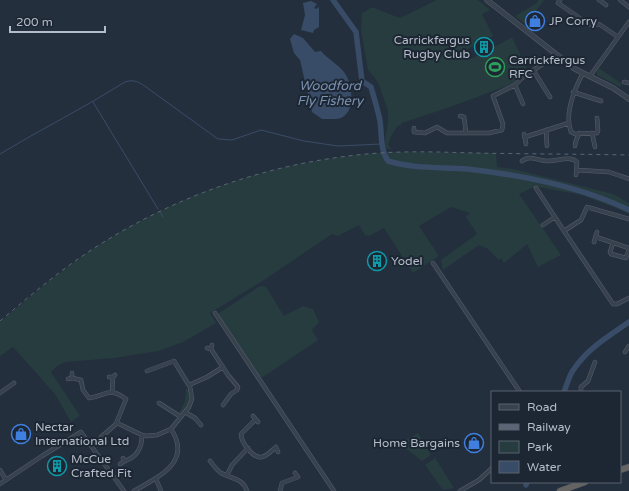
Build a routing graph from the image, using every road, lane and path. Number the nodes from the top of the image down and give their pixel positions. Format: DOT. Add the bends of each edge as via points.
graph roads {
  1 [pos="488,0"];
  2 [pos="599,0"];
  3 [pos="620,0"];
  4 [pos="559,3"];
  5 [pos="606,5"];
  6 [pos="629,7"];
  7 [pos="629,22"];
  8 [pos="618,37"];
  9 [pos="556,53"];
  10 [pos="533,70"];
  11 [pos="583,73"];
  12 [pos="590,76"];
  13 [pos="624,82"];
  14 [pos="629,83"];
  15 [pos="515,85"];
  16 [pos="573,92"];
  17 [pos="550,96"];
  18 [pos="629,98"];
  19 [pos="600,101"];
  20 [pos="523,104"];
  21 [pos="463,117"];
  22 [pos="597,118"];
  23 [pos="569,122"];
  24 [pos="598,123"];
  25 [pos="592,124"];
  26 [pos="546,130"];
  27 [pos="414,131"];
  28 [pos="466,133"];
  29 [pos="579,133"];
  30 [pos="592,133"];
  31 [pos="526,144"];
  32 [pos="547,146"];
  33 [pos="575,146"];
  34 [pos="595,147"];
  35 [pos="522,161"];
  36 [pos="629,179"];
  37 [pos="536,188"];
  38 [pos="546,193"];
  39 [pos="541,196"];
  40 [pos="555,217"];
  41 [pos="629,219"];
  42 [pos="543,224"];
  43 [pos="564,230"];
  44 [pos="597,232"];
  45 [pos="596,237"];
  46 [pos="594,242"];
  47 [pos="613,243"];
  48 [pos="629,249"];
  49 [pos="434,263"];
  50 [pos="629,298"];
  51 [pos="215,313"];
  52 [pos="629,346"];
  53 [pos="210,348"];
  54 [pos="625,352"];
  55 [pos="171,356"];
  56 [pos="174,361"];
  57 [pos="594,362"];
  58 [pos="223,367"];
  59 [pos="146,371"];
  60 [pos="72,374"];
  61 [pos="109,377"];
  62 [pos="14,383"];
  63 [pos="188,385"];
  64 [pos="519,391"];
  65 [pos="581,391"];
  66 [pos="112,392"];
  67 [pos="0,393"];
  68 [pos="89,398"];
  69 [pos="221,398"];
  70 [pos="226,400"];
  71 [pos="85,402"];
  72 [pos="159,402"];
  73 [pos="223,405"];
  74 [pos="185,412"];
  75 [pos="181,417"];
  76 [pos="255,419"];
  77 [pos="117,423"];
  78 [pos="201,425"];
  79 [pos="171,429"];
  80 [pos="142,435"];
  81 [pos="101,437"];
  82 [pos="248,448"];
  83 [pos="278,452"];
  84 [pos="209,461"];
  85 [pos="120,464"];
  86 [pos="491,469"];
  87 [pos="0,470"];
  88 [pos="295,473"];
  89 [pos="227,475"];
  90 [pos="156,479"];
  91 [pos="6,480"];
  92 [pos="582,483"];
  93 [pos="0,484"];
  94 [pos="124,491"];
  95 [pos="134,491"];
  96 [pos="161,491"];
  97 [pos="247,491"];
  98 [pos="280,491"];
  99 [pos="334,491"];
  100 [pos="460,491"];
  101 [pos="562,491"];
  1 -- 9 [label="street"];
  2 -- 5 [label="street"];
  3 -- 6 [label="street"];
  4 -- 8 [label="street" via="588,24 599,24"];
  7 -- 8 [label="street"];
  8 -- 12 [label="street"];
  9 -- 10 [label="street"];
  9 -- 11 [label="street"];
  10 -- 15 [label="street"];
  10 -- 17 [label="street"];
  11 -- 12 [label="street"];
  11 -- 16 [label="street"];
  12 -- 18 [label="street"];
  13 -- 14 [label="street"];
  15 -- 20 [label="street"];
  15 -- 28 [label="street" via="493,96 504,126 502,130 490,134"];
  16 -- 19 [label="street"];
  16 -- 23 [label="street"];
  21 -- 28 [label="street"];
  22 -- 24 [label="street"];
  23 -- 26 [label="street"];
  23 -- 29 [label="street" via="572,133"];
  24 -- 25 [label="street"];
  24 -- 30 [label="street" via="598,132"];
  26 -- 31 [label="street" via="524,136"];
  26 -- 32 [label="street"];
  27 -- 28 [label="street" via="425,133 437,126 446,133"];
  29 -- 30 [label="street"];
  29 -- 33 [label="street"];
  30 -- 34 [label="street"];
  35 -- 36 [label="street" via="530,158 539,159 542,163 574,160 577,162 576,172 609,172"];
  37 -- 39 [label="street"];
  38 -- 39 [label="street"];
  39 -- 40 [label="street"];
  40 -- 42 [label="street"];
  40 -- 43 [label="street"];
  41 -- 43 [label="street" via="587,206 580,220"];
  43 -- 50 [label="street" via="613,304"];
  44 -- 45 [label="street"];
  45 -- 46 [label="street"];
  45 -- 47 [label="street"];
  47 -- 48 [label="street"];
  47 -- 48 [label="street" via="611,254 626,258"];
  49 -- 64 [label="street"];
  51 -- 99 [label="street"];
  52 -- 54 [label="street"];
  53 -- 58 [label="street"];
  55 -- 56 [label="street"];
  56 -- 59 [label="street"];
  56 -- 63 [label="street"];
  57 -- 65 [label="street" via="588,381 581,387"];
  58 -- 63 [label="street" via="208,377"];
  58 -- 70 [label="street" via="238,386"];
  60 -- 68 [label="street" via="70,378 81,380 83,390"];
  61 -- 66 [label="street" via="114,376"];
  62 -- 67 [label="street"];
  63 -- 74 [label="street" via="192,399"];
  66 -- 68 [label="street"];
  66 -- 77 [label="street" via="126,401"];
  68 -- 71 [label="street"];
  69 -- 70 [label="street"];
  70 -- 73 [label="street"];
  72 -- 75 [label="street"];
  74 -- 75 [label="street"];
  74 -- 78 [label="street"];
  75 -- 79 [label="street"];
  76 -- 82 [label="street" via="241,434"];
  77 -- 80 [label="street"];
  77 -- 81 [label="street"];
  79 -- 80 [label="street" via="157,435"];
  79 -- 90 [label="street" via="177,440 178,453 168,469"];
  80 -- 85 [label="street" via="138,451"];
  82 -- 83 [label="street" via="256,456 261,457 276,447"];
  82 -- 89 [label="street" via="236,460"];
  84 -- 89 [label="street"];
  86 -- 100 [label="street" via="479,480"];
  87 -- 91 [label="street"];
  88 -- 98 [label="street" via="299,478 282,484"];
  89 -- 97 [label="street" via="242,482"];
  90 -- 95 [label="street"];
  90 -- 96 [label="street"];
  91 -- 93 [label="street"];
  91 -- 94 [label="street" via="81,432"];
  92 -- 101 [label="highway"];
}
